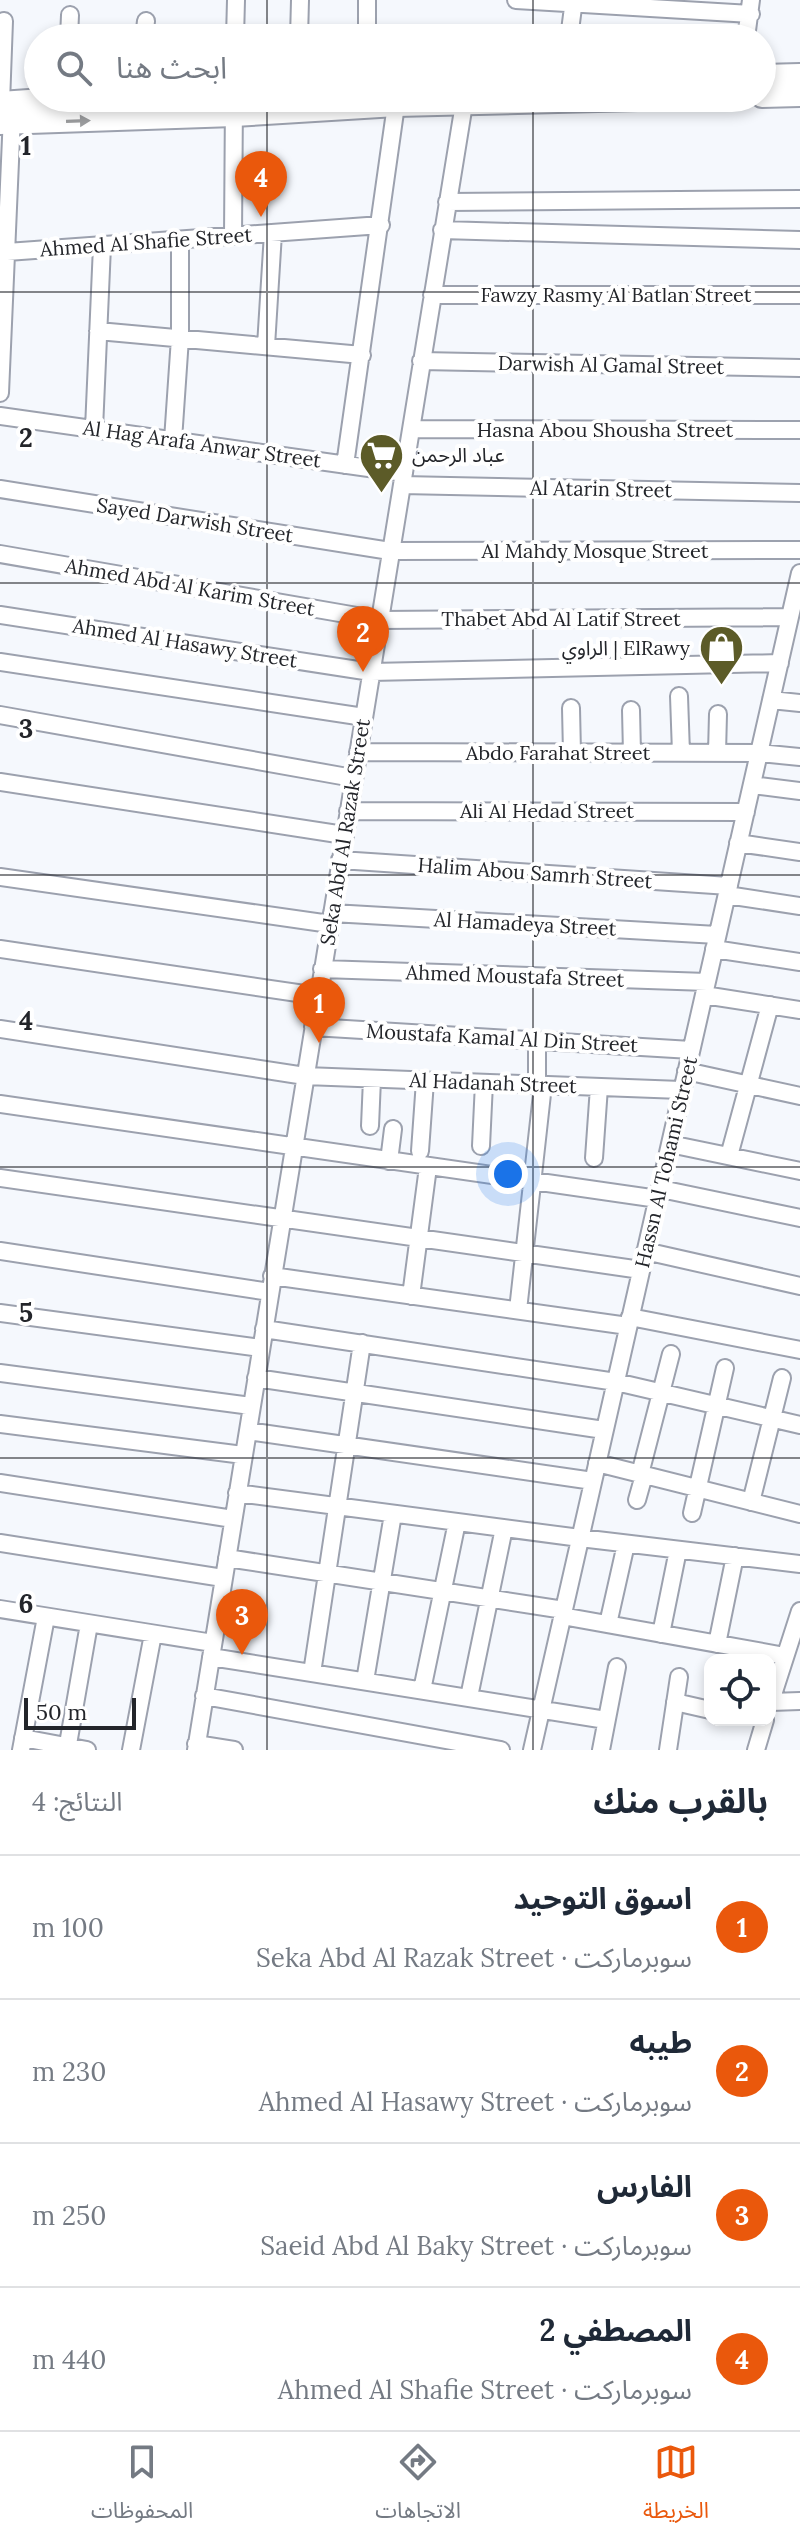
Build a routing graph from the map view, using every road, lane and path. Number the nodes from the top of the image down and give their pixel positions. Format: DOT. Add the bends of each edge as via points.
graph roads {
  1 [pos="236,0"];
  2 [pos="300,0"];
  3 [pos="367,0"];
  4 [pos="516,0"];
  5 [pos="574,1"];
  6 [pos="751,7"];
  7 [pos="70,15"];
  8 [pos="4,21"];
  9 [pos="70,24"];
  10 [pos="235,24"];
  11 [pos="299,24"];
  12 [pos="367,24"];
  13 [pos="571,24"];
  14 [pos="800,75"];
  15 [pos="776,76"];
  16 [pos="800,95"];
  17 [pos="776,96"];
  18 [pos="5,111"];
  19 [pos="234,112"];
  20 [pos="395,112"];
  21 [pos="463,112"];
  22 [pos="800,199"];
  23 [pos="447,202"];
  24 [pos="381,225"];
  25 [pos="442,230"];
  26 [pos="4,231"];
  27 [pos="273,233"];
  28 [pos="233,236"];
  29 [pos="180,240"];
  30 [pos="800,240"];
  31 [pos="102,246"];
  32 [pos="7,252"];
  33 [pos="3,292"];
  34 [pos="432,295"];
  35 [pos="800,295"];
  36 [pos="98,331"];
  37 [pos="180,338"];
  38 [pos="266,346"];
  39 [pos="2,355"];
  40 [pos="362,355"];
  41 [pos="421,361"];
  42 [pos="800,368"];
  43 [pos="0,393"];
  44 [pos="0,416"];
  45 [pos="94,429"];
  46 [pos="411,429"];
  47 [pos="800,430"];
  48 [pos="173,440"];
  49 [pos="345,465"];
  50 [pos="403,479"];
  51 [pos="0,489"];
  52 [pos="800,493"];
  53 [pos="800,550"];
  54 [pos="390,551"];
  55 [pos="0,554"];
  56 [pos="800,573"];
  57 [pos="798,594"];
  58 [pos="0,615"];
  59 [pos="790,617"];
  60 [pos="380,620"];
  61 [pos="788,652"];
  62 [pos="0,662"];
  63 [pos="371,672"];
  64 [pos="679,696"];
  65 [pos="771,700"];
  66 [pos="800,703"];
  67 [pos="571,708"];
  68 [pos="631,710"];
  69 [pos="718,714"];
  70 [pos="0,715"];
  71 [pos="364,717"];
  72 [pos="358,752"];
  73 [pos="572,753"];
  74 [pos="632,753"];
  75 [pos="681,753"];
  76 [pos="717,753"];
  77 [pos="759,753"];
  78 [pos="800,757"];
  79 [pos="353,778"];
  80 [pos="0,782"];
  81 [pos="752,785"];
  82 [pos="800,791"];
  83 [pos="348,811"];
  84 [pos="746,812"];
  85 [pos="344,835"];
  86 [pos="738,843"];
  87 [pos="800,852"];
  88 [pos="340,860"];
  89 [pos="0,877"];
  90 [pos="728,891"];
  91 [pos="800,906"];
  92 [pos="331,918"];
  93 [pos="716,942"];
  94 [pos="0,949"];
  95 [pos="800,962"];
  96 [pos="322,969"];
  97 [pos="705,988"];
  98 [pos="318,996"];
  99 [pos="770,1005"];
  100 [pos="800,1010"];
  101 [pos="313,1027"];
  102 [pos="0,1029"];
  103 [pos="537,1041"];
  104 [pos="691,1050"];
  105 [pos="686,1071"];
  106 [pos="305,1076"];
  107 [pos="372,1079"];
  108 [pos="425,1081"];
  109 [pos="484,1083"];
  110 [pos="540,1085"];
  111 [pos="748,1085"];
  112 [pos="599,1087"];
  113 [pos="681,1090"];
  114 [pos="800,1096"];
  115 [pos="0,1104"];
  116 [pos="370,1126"];
  117 [pos="393,1129"];
  118 [pos="670,1144"];
  119 [pos="481,1146"];
  120 [pos="294,1148"];
  121 [pos="420,1151"];
  122 [pos="729,1156"];
  123 [pos="594,1158"];
  124 [pos="389,1161"];
  125 [pos="798,1165"];
  126 [pos="428,1167"];
  127 [pos="0,1178"];
  128 [pos="533,1182"];
  129 [pos="659,1194"];
  130 [pos="800,1218"];
  131 [pos="282,1220"];
  132 [pos="419,1239"];
  133 [pos="0,1251"];
  134 [pos="645,1251"];
  135 [pos="525,1254"];
  136 [pos="641,1270"];
  137 [pos="271,1284"];
  138 [pos="800,1286"];
  139 [pos="411,1296"];
  140 [pos="518,1310"];
  141 [pos="0,1313"];
  142 [pos="629,1322"];
  143 [pos="264,1329"];
  144 [pos="362,1343"];
  145 [pos="261,1348"];
  146 [pos="800,1350"];
  147 [pos="671,1354"];
  148 [pos="725,1368"];
  149 [pos="0,1373"];
  150 [pos="256,1378"];
  151 [pos="782,1378"];
  152 [pos="616,1382"];
  153 [pos="354,1393"];
  154 [pos="661,1393"];
  155 [pos="251,1406"];
  156 [pos="716,1406"];
  157 [pos="772,1419"];
  158 [pos="0,1424"];
  159 [pos="800,1425"];
  160 [pos="604,1430"];
  161 [pos="248,1431"];
  162 [pos="346,1445"];
  163 [pos="243,1455"];
  164 [pos="597,1463"];
  165 [pos="642,1474"];
  166 [pos="593,1481"];
  167 [pos="0,1483"];
  168 [pos="698,1487"];
  169 [pos="237,1493"];
  170 [pos="637,1500"];
  171 [pos="751,1502"];
  172 [pos="337,1506"];
  173 [pos="692,1513"];
  174 [pos="393,1514"];
  175 [pos="800,1514"];
  176 [pos="233,1519"];
  177 [pos="457,1522"];
  178 [pos="504,1528"];
  179 [pos="580,1538"];
  180 [pos="0,1543"];
  181 [pos="626,1544"];
  182 [pos="678,1550"];
  183 [pos="735,1556"];
  184 [pos="227,1558"];
  185 [pos="800,1564"];
  186 [pos="327,1574"];
  187 [pos="223,1578"];
  188 [pos="381,1582"];
  189 [pos="442,1591"];
  190 [pos="489,1598"];
  191 [pos="0,1609"];
  192 [pos="800,1611"];
  193 [pos="563,1613"];
  194 [pos="46,1617"];
  195 [pos="89,1624"];
  196 [pos="608,1624"];
  197 [pos="153,1634"];
  198 [pos="661,1634"];
  199 [pos="717,1644"];
  200 [pos="212,1650"];
  201 [pos="785,1656"];
  202 [pos="617,1667"];
  203 [pos="312,1673"];
  204 [pos="679,1677"];
  205 [pos="365,1681"];
  206 [pos="776,1684"];
  207 [pos="422,1690"];
  208 [pos="204,1696"];
  209 [pos="469,1697"];
  210 [pos="800,1701"];
  211 [pos="675,1702"];
  212 [pos="776,1703"];
  213 [pos="541,1709"];
  214 [pos="704,1709"];
  215 [pos="606,1720"];
  216 [pos="758,1726"];
  217 [pos="22,1744"];
  218 [pos="196,1747"];
  219 [pos="67,1748"];
  220 [pos="87,1750"];
  221 [pos="131,1750"];
  222 [pos="234,1750"];
  223 [pos="501,1750"];
  224 [pos="532,1750"];
  225 [pos="601,1750"];
  226 [pos="668,1750"];
  227 [pos="756,1750"];
  1 -- 10 [label="street"];
  2 -- 11 [label="street"];
  3 -- 12 [label="street"];
  4 -- 5 [label="street"];
  5 -- 6 [label="street"];
  5 -- 13 [label="street"];
  7 -- 9 [label="street"];
  8 -- 18 [label="street"];
  14 -- 15 [label="street"];
  16 -- 17 [label="street"];
  18 -- 26 [label="street"];
  19 -- 28 [label="street"];
  20 -- 24 [label="street"];
  21 -- 23 [label="street, Seka Abd Al Razak Street"];
  22 -- 23 [label="street"];
  23 -- 25 [label="street, Seka Abd Al Razak Street"];
  24 -- 27 [label="street, Ahmed Al Shafie Street"];
  24 -- 40 [label="street"];
  25 -- 30 [label="street"];
  25 -- 34 [label="street, Seka Abd Al Razak Street"];
  26 -- 32 [label="street"];
  27 -- 28 [label="street, Ahmed Al Shafie Street"];
  27 -- 38 [label="street"];
  28 -- 29 [label="street, Ahmed Al Shafie Street"];
  29 -- 31 [label="street, Ahmed Al Shafie Street"];
  29 -- 37 [label="street"];
  31 -- 32 [label="street, Ahmed Al Shafie Street"];
  31 -- 36 [label="street"];
  32 -- 33 [label="street"];
  33 -- 39 [label="street"];
  34 -- 35 [label="street, Fawzy Rasmy Al Batlan Street"];
  34 -- 41 [label="street, Seka Abd Al Razak Street"];
  36 -- 37 [label="street"];
  36 -- 45 [label="street"];
  37 -- 38 [label="street"];
  37 -- 48 [label="street"];
  38 -- 40 [label="street"];
  39 -- 43 [label="street"];
  40 -- 49 [label="street"];
  41 -- 42 [label="street, Darwish Al Gamal Street"];
  41 -- 46 [label="street, Seka Abd Al Razak Street"];
  44 -- 45 [label="street, Al Hag Arafa Anwar Street"];
  45 -- 48 [label="street, Al Hag Arafa Anwar Street"];
  46 -- 47 [label="street, Hasna Abou Shousha Street"];
  46 -- 50 [label="street, Seka Abd Al Razak Street"];
  48 -- 49 [label="street, Al Hag Arafa Anwar Street"];
  49 -- 50 [label="street, Al Hag Arafa Anwar Street"];
  50 -- 52 [label="street, Al Atarin Street"];
  50 -- 54 [label="street, Seka Abd Al Razak Street"];
  51 -- 54 [label="street, Sayed Darwish Street"];
  53 -- 54 [label="street, Al Mahdy Mosque Street"];
  54 -- 60 [label="street, Seka Abd Al Razak Street"];
  55 -- 60 [label="street, Ahmed Abd Al Karim Street"];
  56 -- 57 [label="street, Hassn Al Tohami Street"];
  57 -- 59 [label="street, Hassn Al Tohami Street"];
  58 -- 63 [label="street, Ahmed Al Hasawy Street"];
  59 -- 60 [label="street, Thabet Abd Al Latif Street"];
  59 -- 61 [label="street, Hassn Al Tohami Street"];
  60 -- 63 [label="street, Seka Abd Al Razak Street"];
  61 -- 63 [label="street, Ahmed Al Hasawy Street"];
  61 -- 65 [label="street, Hassn Al Tohami Street"];
  62 -- 71 [label="street"];
  63 -- 71 [label="street, Seka Abd Al Razak Street"];
  64 -- 75 [label="street"];
  65 -- 66 [label="street"];
  65 -- 77 [label="street, Hassn Al Tohami Street"];
  67 -- 73 [label="street"];
  68 -- 74 [label="street"];
  69 -- 76 [label="street"];
  70 -- 79 [label="street"];
  71 -- 72 [label="street, Seka Abd Al Razak Street"];
  72 -- 73 [label="street, Abdo Farahat Street"];
  72 -- 79 [label="street, Seka Abd Al Razak Street"];
  73 -- 74 [label="street, Abdo Farahat Street"];
  74 -- 75 [label="street, Abdo Farahat Street"];
  75 -- 76 [label="street, Abdo Farahat Street"];
  76 -- 77 [label="street, Abdo Farahat Street"];
  77 -- 78 [label="street, Abdo Farahat Street"];
  77 -- 81 [label="street, Hassn Al Tohami Street"];
  79 -- 83 [label="street, Seka Abd Al Razak Street"];
  80 -- 85 [label="street"];
  81 -- 82 [label="street"];
  81 -- 84 [label="street, Hassn Al Tohami Street"];
  83 -- 84 [label="street, Ali Al Hedad Street"];
  83 -- 85 [label="street, Seka Abd Al Razak Street"];
  84 -- 86 [label="street, Hassn Al Tohami Street"];
  85 -- 88 [label="street, Seka Abd Al Razak Street"];
  86 -- 87 [label="street"];
  86 -- 90 [label="street, Hassn Al Tohami Street"];
  88 -- 90 [label="street, Halim Abou Samrh Street"];
  88 -- 92 [label="street, Seka Abd Al Razak Street"];
  89 -- 92 [label="street, Al Hamadeya Street"];
  90 -- 91 [label="street, Halim Abou Samrh Street"];
  90 -- 93 [label="street, Hassn Al Tohami Street"];
  92 -- 93 [label="street, Al Hamadeya Street"];
  92 -- 96 [label="street, Seka Abd Al Razak Street"];
  93 -- 95 [label="street, Al Hamadeya Street"];
  93 -- 97 [label="street, Hassn Al Tohami Street"];
  94 -- 98 [label="street"];
  96 -- 97 [label="street, Ahmed Moustafa Street"];
  96 -- 98 [label="street, Seka Abd Al Razak Street"];
  97 -- 99 [label="street, Ahmed Moustafa Street"];
  97 -- 104 [label="street, Hassn Al Tohami Street"];
  98 -- 101 [label="street, Seka Abd Al Razak Street"];
  99 -- 100 [label="street, Ahmed Moustafa Street"];
  99 -- 111 [label="street"];
  101 -- 103 [label="street, Moustafa Kamal Al Din Street"];
  101 -- 106 [label="street, Seka Abd Al Razak Street"];
  102 -- 106 [label="street, Al Hadanah Street"];
  103 -- 104 [label="street, Moustafa Kamal Al Din Street"];
  103 -- 110 [label="street"];
  104 -- 105 [label="street, Hassn Al Tohami Street"];
  105 -- 111 [label="street"];
  105 -- 113 [label="street, Hassn Al Tohami Street"];
  106 -- 107 [label="street, Al Hadanah Street"];
  106 -- 120 [label="street, Seka Abd Al Razak Street"];
  107 -- 108 [label="street, Al Hadanah Street"];
  107 -- 116 [label="street"];
  108 -- 109 [label="street, Al Hadanah Street"];
  108 -- 121 [label="street"];
  109 -- 110 [label="street, Al Hadanah Street"];
  109 -- 119 [label="street"];
  110 -- 112 [label="street, Al Hadanah Street"];
  110 -- 128 [label="street"];
  111 -- 114 [label="street"];
  111 -- 122 [label="street"];
  112 -- 113 [label="street, Al Hadanah Street"];
  112 -- 123 [label="street"];
  113 -- 118 [label="street, Hassn Al Tohami Street"];
  115 -- 120 [label="street"];
  117 -- 124 [label="street"];
  118 -- 122 [label="street"];
  118 -- 129 [label="street, Hassn Al Tohami Street"];
  120 -- 124 [label="street"];
  120 -- 131 [label="street, Seka Abd Al Razak Street"];
  122 -- 125 [label="street"];
  124 -- 126 [label="street"];
  126 -- 128 [label="street"];
  126 -- 132 [label="street"];
  127 -- 131 [label="street"];
  128 -- 129 [label="street"];
  128 -- 135 [label="street"];
  129 -- 130 [label="street"];
  129 -- 134 [label="street, Hassn Al Tohami Street"];
  131 -- 132 [label="street"];
  131 -- 137 [label="street, Seka Abd Al Razak Street"];
  132 -- 135 [label="street"];
  132 -- 139 [label="street"];
  133 -- 137 [label="street"];
  134 -- 136 [label="street, Hassn Al Tohami Street"];
  134 -- 138 [label="street"];
  135 -- 136 [label="street"];
  135 -- 140 [label="street"];
  136 -- 142 [label="street, Hassn Al Tohami Street"];
  137 -- 139 [label="street"];
  137 -- 143 [label="street, Seka Abd Al Razak Street"];
  139 -- 140 [label="street"];
  140 -- 142 [label="street"];
  141 -- 145 [label="street"];
  142 -- 146 [label="street"];
  142 -- 152 [label="street, Hassn Al Tohami Street"];
  143 -- 144 [label="street"];
  143 -- 145 [label="street, Seka Abd Al Razak Street"];
  144 -- 152 [label="street"];
  144 -- 153 [label="street"];
  145 -- 150 [label="street, Seka Abd Al Razak Street"];
  147 -- 154 [label="street"];
  148 -- 156 [label="street"];
  149 -- 155 [label="street"];
  150 -- 153 [label="street"];
  150 -- 155 [label="street, Seka Abd Al Razak Street"];
  151 -- 157 [label="street"];
  152 -- 154 [label="street"];
  152 -- 160 [label="street, Hassn Al Tohami Street"];
  153 -- 160 [label="street"];
  153 -- 162 [label="street"];
  154 -- 156 [label="street"];
  154 -- 165 [label="street"];
  155 -- 161 [label="street, Seka Abd Al Razak Street"];
  156 -- 157 [label="street"];
  156 -- 168 [label="street"];
  157 -- 159 [label="street"];
  157 -- 171 [label="street"];
  158 -- 163 [label="street"];
  160 -- 164 [label="street, Hassn Al Tohami Street"];
  161 -- 162 [label="street"];
  161 -- 163 [label="street, Seka Abd Al Razak Street"];
  162 -- 166 [label="street"];
  162 -- 172 [label="street"];
  163 -- 169 [label="street, Seka Abd Al Razak Street"];
  164 -- 165 [label="street"];
  164 -- 166 [label="street, Hassn Al Tohami Street"];
  165 -- 168 [label="street"];
  165 -- 170 [label="street"];
  166 -- 179 [label="street, Hassn Al Tohami Street"];
  167 -- 176 [label="street"];
  168 -- 171 [label="street"];
  168 -- 173 [label="street"];
  169 -- 172 [label="street"];
  169 -- 176 [label="street, Seka Abd Al Razak Street"];
  171 -- 175 [label="street"];
  172 -- 174 [label="street"];
  172 -- 186 [label="street"];
  174 -- 177 [label="street"];
  174 -- 188 [label="street"];
  176 -- 184 [label="street, Seka Abd Al Razak Street"];
  177 -- 178 [label="street"];
  177 -- 189 [label="street"];
  178 -- 179 [label="street"];
  178 -- 190 [label="street"];
  179 -- 181 [label="street"];
  179 -- 193 [label="street, Hassn Al Tohami Street"];
  180 -- 187 [label="street"];
  181 -- 182 [label="street"];
  181 -- 196 [label="street"];
  182 -- 183 [label="street"];
  182 -- 198 [label="street"];
  183 -- 185 [label="street"];
  183 -- 199 [label="street"];
  184 -- 186 [label="street"];
  184 -- 187 [label="street, Seka Abd Al Razak Street"];
  186 -- 188 [label="street"];
  186 -- 203 [label="street"];
  187 -- 200 [label="street, Seka Abd Al Razak Street"];
  188 -- 189 [label="street"];
  188 -- 205 [label="street"];
  189 -- 190 [label="street"];
  189 -- 207 [label="street"];
  190 -- 193 [label="street"];
  190 -- 209 [label="street"];
  191 -- 194 [label="street"];
  192 -- 201 [label="street"];
  193 -- 196 [label="street"];
  193 -- 213 [label="street, Hassn Al Tohami Street"];
  194 -- 195 [label="street"];
  194 -- 217 [label="street"];
  195 -- 197 [label="street"];
  195 -- 219 [label="street"];
  196 -- 198 [label="street"];
  197 -- 200 [label="street"];
  197 -- 221 [label="street"];
  198 -- 199 [label="street"];
  199 -- 201 [label="street"];
  200 -- 203 [label="street"];
  200 -- 208 [label="street, Seka Abd Al Razak Street"];
  201 -- 206 [label="street"];
  202 -- 215 [label="street"];
  203 -- 205 [label="street"];
  204 -- 211 [label="street"];
  205 -- 207 [label="street"];
  207 -- 209 [label="street"];
  208 -- 218 [label="street, Seka Abd Al Razak Street"];
  208 -- 223 [label="street"];
  209 -- 213 [label="street"];
  210 -- 212 [label="street"];
  211 -- 214 [label="street"];
  211 -- 226 [label="street"];
  213 -- 215 [label="street"];
  213 -- 224 [label="street, Hassn Al Tohami Street"];
  215 -- 225 [label="street"];
  216 -- 227 [label="street"];
  217 -- 219 [label="street"];
  218 -- 222 [label="street"];
  219 -- 220 [label="street"];
}
